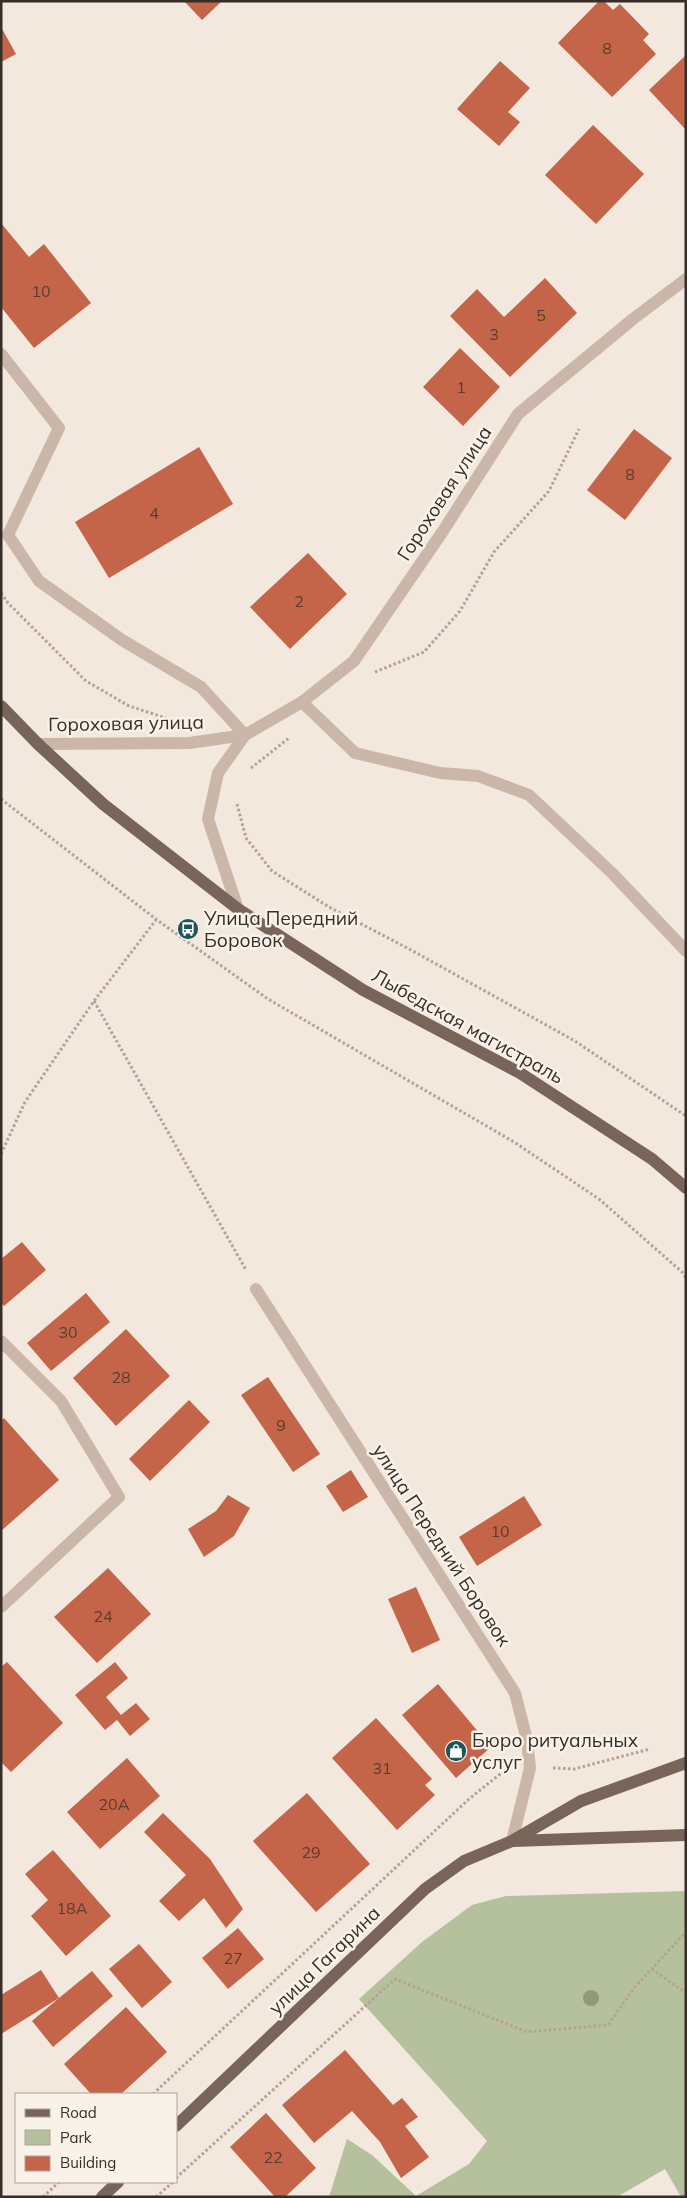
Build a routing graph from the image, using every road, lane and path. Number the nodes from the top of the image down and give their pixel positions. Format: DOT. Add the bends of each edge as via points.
graph roads {
  1 [pos="686,279"];
  2 [pos="1,354"];
  3 [pos="579,430"];
  4 [pos="1,593"];
  5 [pos="373,673"];
  6 [pos="302,702"];
  7 [pos="4,712"];
  8 [pos="166,719"];
  9 [pos="245,735"];
  10 [pos="38,744"];
  11 [pos="234,796"];
  12 [pos="1,799"];
  13 [pos="238,909"];
  14 [pos="157,920"];
  15 [pos="686,951"];
  16 [pos="94,1001"];
  17 [pos="686,1116"];
  18 [pos="1,1154"];
  19 [pos="686,1188"];
  20 [pos="686,1278"];
  21 [pos="256,1289"];
  22 [pos="1,1340"];
  23 [pos="1,1607"];
  24 [pos="658,1747"];
  25 [pos="686,1763"];
  26 [pos="530,1768"];
  27 [pos="686,1835"];
  28 [pos="512,1841"];
  29 [pos="686,1932"];
  30 [pos="652,1969"];
  31 [pos="686,1993"];
  32 [pos="154,2093"];
  33 [pos="178,2124"];
  34 [pos="178,2176"];
  35 [pos="58,2183"];
  36 [pos="117,2183"];
  37 [pos="172,2183"];
  38 [pos="43,2197"];
  39 [pos="102,2197"];
  40 [pos="156,2197"];
  1 -- 6 [label="street, Гороховая улица" via="518,414 354,661"];
  2 -- 9 [label="street" via="59,428 8,534 39,581 122,640 201,687"];
  3 -- 5 [label="path" via="549,491 494,552 460,611 424,652"];
  4 -- 8 [label="path" via="86,681 129,706"];
  6 -- 9 [label="street, Гороховая улица"];
  6 -- 15 [label="street" via="355,753 440,773 478,776 529,795 612,873"];
  7 -- 10 [label="main road, Лыбедская магистраль"];
  9 -- 10 [label="street, Гороховая улица" via="189,742"];
  9 -- 13 [label="street, Гороховая улица" via="218,773 208,819"];
  10 -- 13 [label="main road, Лыбедская магистраль" via="103,804"];
  11 -- 17 [label="path" via="246,838 272,871 329,907 575,1042"];
  12 -- 14 [label="path"];
  13 -- 19 [label="main road, Лыбедская магистраль" via="364,990 520,1073 652,1159"];
  14 -- 16 [label="path"];
  14 -- 20 [label="path" via="268,998 506,1137 553,1168 599,1200"];
  16 -- 18 [label="path" via="25,1102"];
  16 -- 21 [label="path"];
  21 -- 26 [label="street, улица Передний Боровок" via="514,1693 527,1740"];
  22 -- 23 [label="street" via="61,1401 119,1497"];
  24 -- 26 [label="path" via="574,1769"];
  25 -- 28 [label="main road, улица Гагарина" via="581,1801"];
  26 -- 28 [label="street, улица Передний Боровок"];
  26 -- 32 [label="path" via="508,1767 469,1799"];
  27 -- 28 [label="main road, улица Гагарина"];
  28 -- 33 [label="main road, улица Гагарина" via="464,1861 425,1889"];
  29 -- 30 [label="path"];
  30 -- 31 [label="path"];
  30 -- 34 [label="path" via="608,2025 527,2032 395,1978"];
  35 -- 38 [label="path"];
  36 -- 39 [label="main road"];
  37 -- 40 [label="path"];
}
